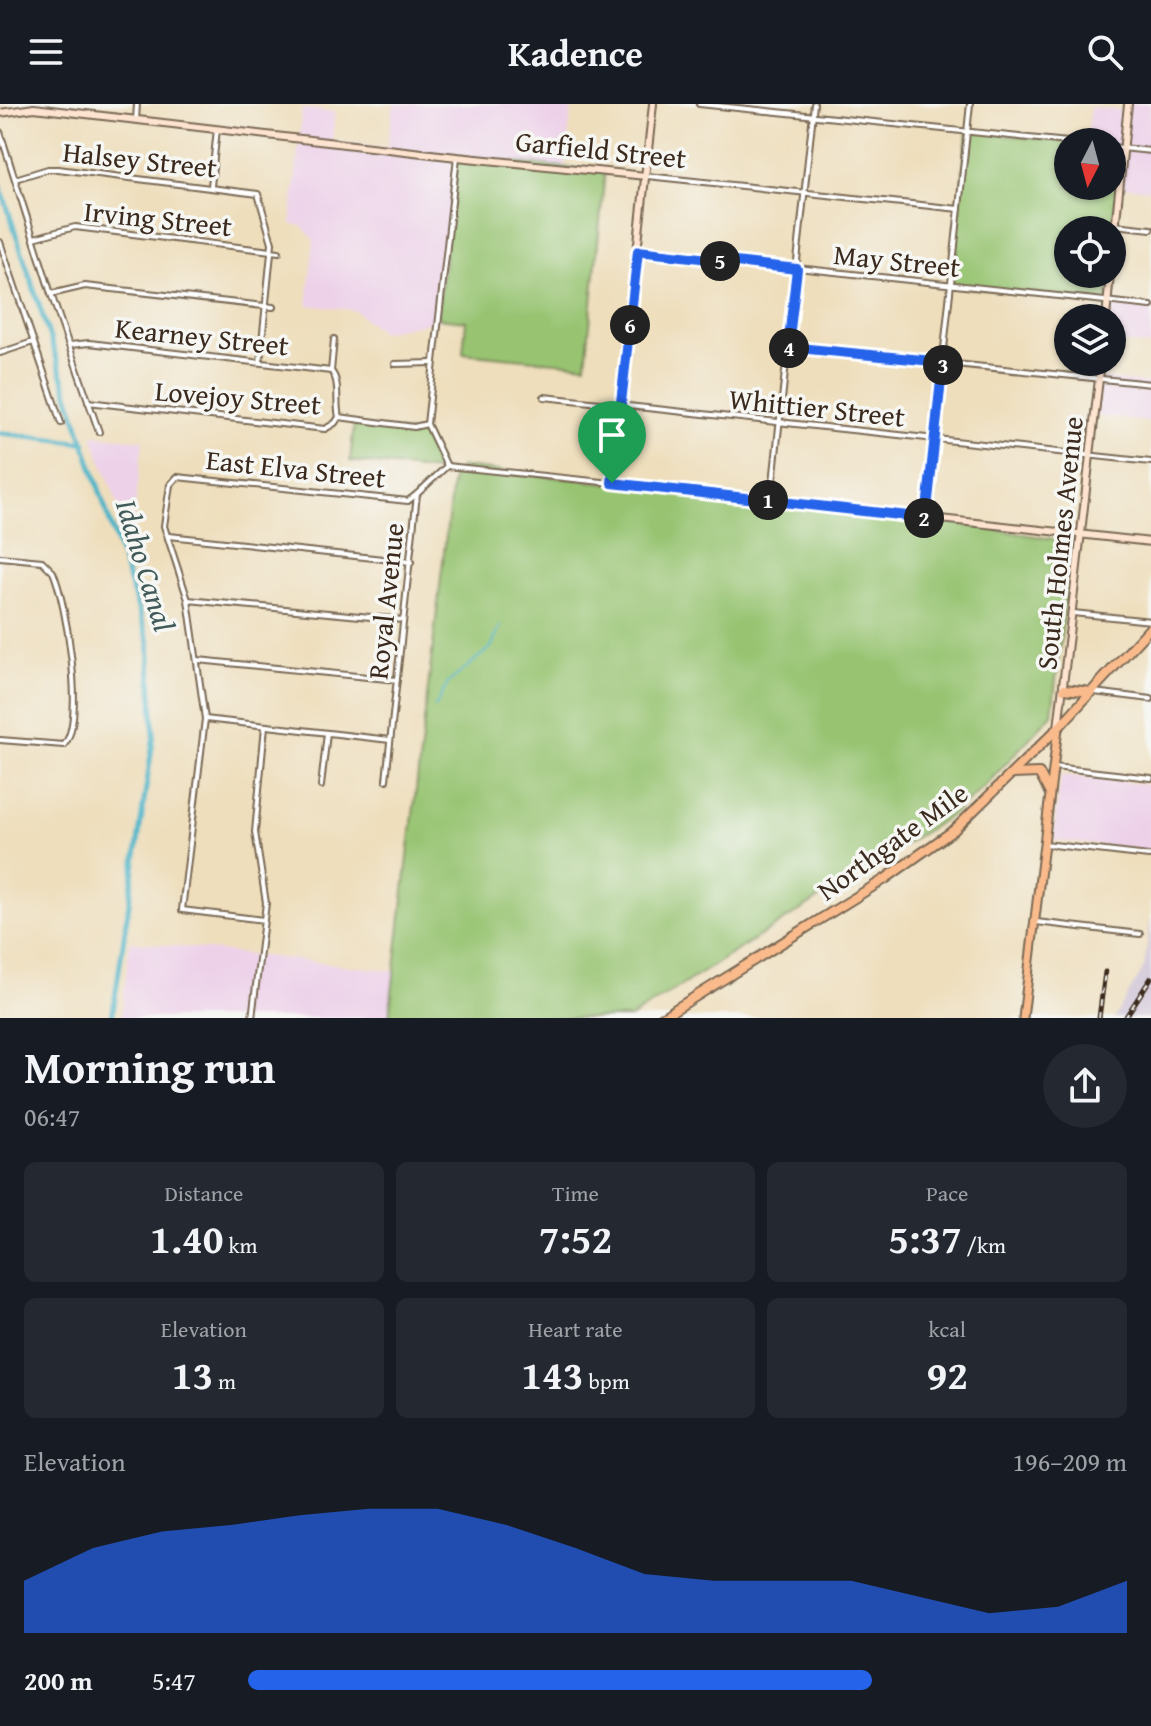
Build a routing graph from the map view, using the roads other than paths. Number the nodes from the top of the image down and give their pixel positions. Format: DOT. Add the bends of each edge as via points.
graph roads {
  1 [pos="137,104"];
  2 [pos="653,104"];
  3 [pos="699,104"];
  4 [pos="814,104"];
  5 [pos="970,104"];
  6 [pos="1128,104"];
  7 [pos="56,107"];
  8 [pos="0,113"];
  9 [pos="813,116"];
  10 [pos="136,120"];
  11 [pos="1125,128"];
  12 [pos="217,129"];
  13 [pos="967,131"];
  14 [pos="0,132"];
  15 [pos="1054,140"];
  16 [pos="1126,148"];
  17 [pos="1151,151"];
  18 [pos="457,157"];
  19 [pos="646,176"];
  20 [pos="15,179"];
  21 [pos="211,187"];
  22 [pos="805,192"];
  23 [pos="959,209"];
  24 [pos="1126,226"];
  25 [pos="1151,229"];
  26 [pos="34,238"];
  27 [pos="0,242"];
  28 [pos="271,251"];
  29 [pos="638,251"];
  30 [pos="279,252"];
  31 [pos="797,269"];
  32 [pos="952,286"];
  33 [pos="1108,288"];
  34 [pos="51,294"];
  35 [pos="1107,302"];
  36 [pos="266,306"];
  37 [pos="1151,306"];
  38 [pos="273,307"];
  39 [pos="334,339"];
  40 [pos="33,342"];
  41 [pos="70,345"];
  42 [pos="788,347"];
  43 [pos="0,353"];
  44 [pos="260,362"];
  45 [pos="943,362"];
  46 [pos="433,363"];
  47 [pos="395,364"];
  48 [pos="331,371"];
  49 [pos="1099,378"];
  50 [pos="1151,384"];
  51 [pos="544,397"];
  52 [pos="88,402"];
  53 [pos="622,406"];
  54 [pos="339,417"];
  55 [pos="61,423"];
  56 [pos="779,423"];
  57 [pos="427,424"];
  58 [pos="99,432"];
  59 [pos="934,441"];
  60 [pos="1091,456"];
  61 [pos="1151,462"];
  62 [pos="447,466"];
  63 [pos="612,483"];
  64 [pos="417,494"];
  65 [pos="771,501"];
  66 [pos="926,518"];
  67 [pos="1082,535"];
  68 [pos="169,536"];
  69 [pos="1151,542"];
  70 [pos="0,557"];
  71 [pos="411,562"];
  72 [pos="188,600"];
  73 [pos="1073,613"];
  74 [pos="403,620"];
  75 [pos="1151,624"];
  76 [pos="198,660"];
  77 [pos="397,680"];
  78 [pos="1064,689"];
  79 [pos="1092,692"];
  80 [pos="1151,699"];
  81 [pos="205,719"];
  82 [pos="265,726"];
  83 [pos="1058,728"];
  84 [pos="327,733"];
  85 [pos="0,740"];
  86 [pos="390,740"];
  87 [pos="1052,767"];
  88 [pos="1012,775"];
  89 [pos="1151,778"];
  90 [pos="386,780"];
  91 [pos="321,786"];
  92 [pos="1049,792"];
  93 [pos="1043,844"];
  94 [pos="1149,856"];
  95 [pos="264,920"];
  96 [pos="1034,922"];
  97 [pos="1140,934"];
  98 [pos="252,1018"];
  99 [pos="661,1018"];
  100 [pos="1023,1018"];
  1 -- 10 [label="street"];
  2 -- 19 [label="street"];
  3 -- 9 [label="street"];
  4 -- 9 [label="street"];
  5 -- 13 [label="street"];
  6 -- 11 [label="street"];
  7 -- 8 [label="street, Garfield Street"];
  7 -- 10 [label="street, Garfield Street"];
  9 -- 13 [label="street"];
  9 -- 22 [label="street"];
  10 -- 12 [label="street, Garfield Street"];
  12 -- 18 [label="street, Garfield Street"];
  12 -- 21 [label="street"];
  13 -- 15 [label="street"];
  13 -- 23 [label="street"];
  14 -- 20 [label="street"];
  16 -- 17 [label="street"];
  18 -- 19 [label="street, Garfield Street"];
  18 -- 46 [label="street"];
  19 -- 22 [label="street, Garfield Street"];
  19 -- 29 [label="street"];
  20 -- 21 [label="street, Halsey Street" via="58,169"];
  20 -- 26 [label="street"];
  21 -- 28 [label="street, Halsey Street" via="253,191 260,198"];
  22 -- 23 [label="street, Garfield Street"];
  22 -- 31 [label="street"];
  23 -- 32 [label="street"];
  24 -- 25 [label="street"];
  26 -- 28 [label="street, Irving Street" via="75,227"];
  26 -- 34 [label="street"];
  27 -- 40 [label="street"];
  28 -- 30 [label="street, Irving Street"];
  28 -- 36 [label="street"];
  29 -- 31 [label="street, May Street"];
  29 -- 53 [label="street"];
  31 -- 32 [label="street, May Street"];
  31 -- 42 [label="street"];
  32 -- 35 [label="street, May Street"];
  32 -- 45 [label="street"];
  33 -- 35 [label="street"];
  34 -- 36 [label="street" via="85,286"];
  34 -- 41 [label="street"];
  35 -- 37 [label="street, May Street"];
  36 -- 38 [label="street"];
  36 -- 44 [label="street"];
  39 -- 48 [label="street"];
  40 -- 43 [label="street"];
  40 -- 55 [label="street"];
  41 -- 44 [label="street, Kearney Street"];
  41 -- 52 [label="street"];
  42 -- 45 [label="street"];
  42 -- 56 [label="street"];
  44 -- 48 [label="street, Kearney Street"];
  45 -- 49 [label="street"];
  45 -- 59 [label="street"];
  46 -- 47 [label="street"];
  46 -- 57 [label="street"];
  48 -- 54 [label="street" via="337,380"];
  49 -- 50 [label="street"];
  49 -- 60 [label="street, South Holmes Avenue"];
  51 -- 53 [label="street, Whittier Street"];
  52 -- 54 [label="street, Lovejoy Street" via="325,429"];
  52 -- 58 [label="street"];
  53 -- 56 [label="street, Whittier Street"];
  53 -- 63 [label="street"];
  54 -- 57 [label="street, Lovejoy Street" via="414,427"];
  56 -- 59 [label="street, Whittier Street"];
  56 -- 65 [label="street"];
  57 -- 62 [label="street"];
  59 -- 60 [label="street, Whittier Street"];
  59 -- 66 [label="street"];
  60 -- 61 [label="street, Whittier Street"];
  60 -- 67 [label="street, South Holmes Avenue"];
  62 -- 63 [label="street"];
  62 -- 64 [label="street, Royal Avenue"];
  63 -- 65 [label="street"];
  64 -- 68 [label="street, East Elva Street" via="407,501 177,477 170,485 164,526"];
  64 -- 71 [label="street, Royal Avenue"];
  65 -- 66 [label="street"];
  66 -- 67 [label="street"];
  67 -- 69 [label="street"];
  67 -- 73 [label="street, South Holmes Avenue"];
  68 -- 71 [label="street"];
  68 -- 72 [label="street"];
  70 -- 85 [label="street" via="42,561 53,572 75,689 70,737 64,745"];
  71 -- 74 [label="street, Royal Avenue"];
  72 -- 74 [label="street"];
  72 -- 76 [label="street"];
  73 -- 75 [label="street"];
  73 -- 78 [label="street, South Holmes Avenue"];
  74 -- 77 [label="street, Royal Avenue"];
  75 -- 79 [label="highway, Northgate Mile"];
  76 -- 77 [label="street"];
  76 -- 81 [label="street"];
  77 -- 86 [label="street, Royal Avenue"];
  78 -- 79 [label="highway"];
  78 -- 83 [label="street, South Holmes Avenue"];
  79 -- 80 [label="street"];
  79 -- 83 [label="highway, Northgate Mile"];
  81 -- 82 [label="street"];
  81 -- 95 [label="street" via="182,910"];
  82 -- 84 [label="street"];
  82 -- 95 [label="street" via="255,832"];
  83 -- 87 [label="main road"];
  83 -- 88 [label="highway, Northgate Mile"];
  84 -- 86 [label="street"];
  84 -- 91 [label="street"];
  86 -- 90 [label="street, Royal Avenue"];
  87 -- 89 [label="street"];
  87 -- 92 [label="main road"];
  88 -- 92 [label="highway" via="1039,773"];
  88 -- 99 [label="highway, Northgate Mile" via="921,855"];
  92 -- 93 [label="main road"];
  93 -- 94 [label="street"];
  93 -- 96 [label="main road"];
  95 -- 98 [label="street"];
  96 -- 97 [label="street"];
  96 -- 100 [label="main road"];
}
